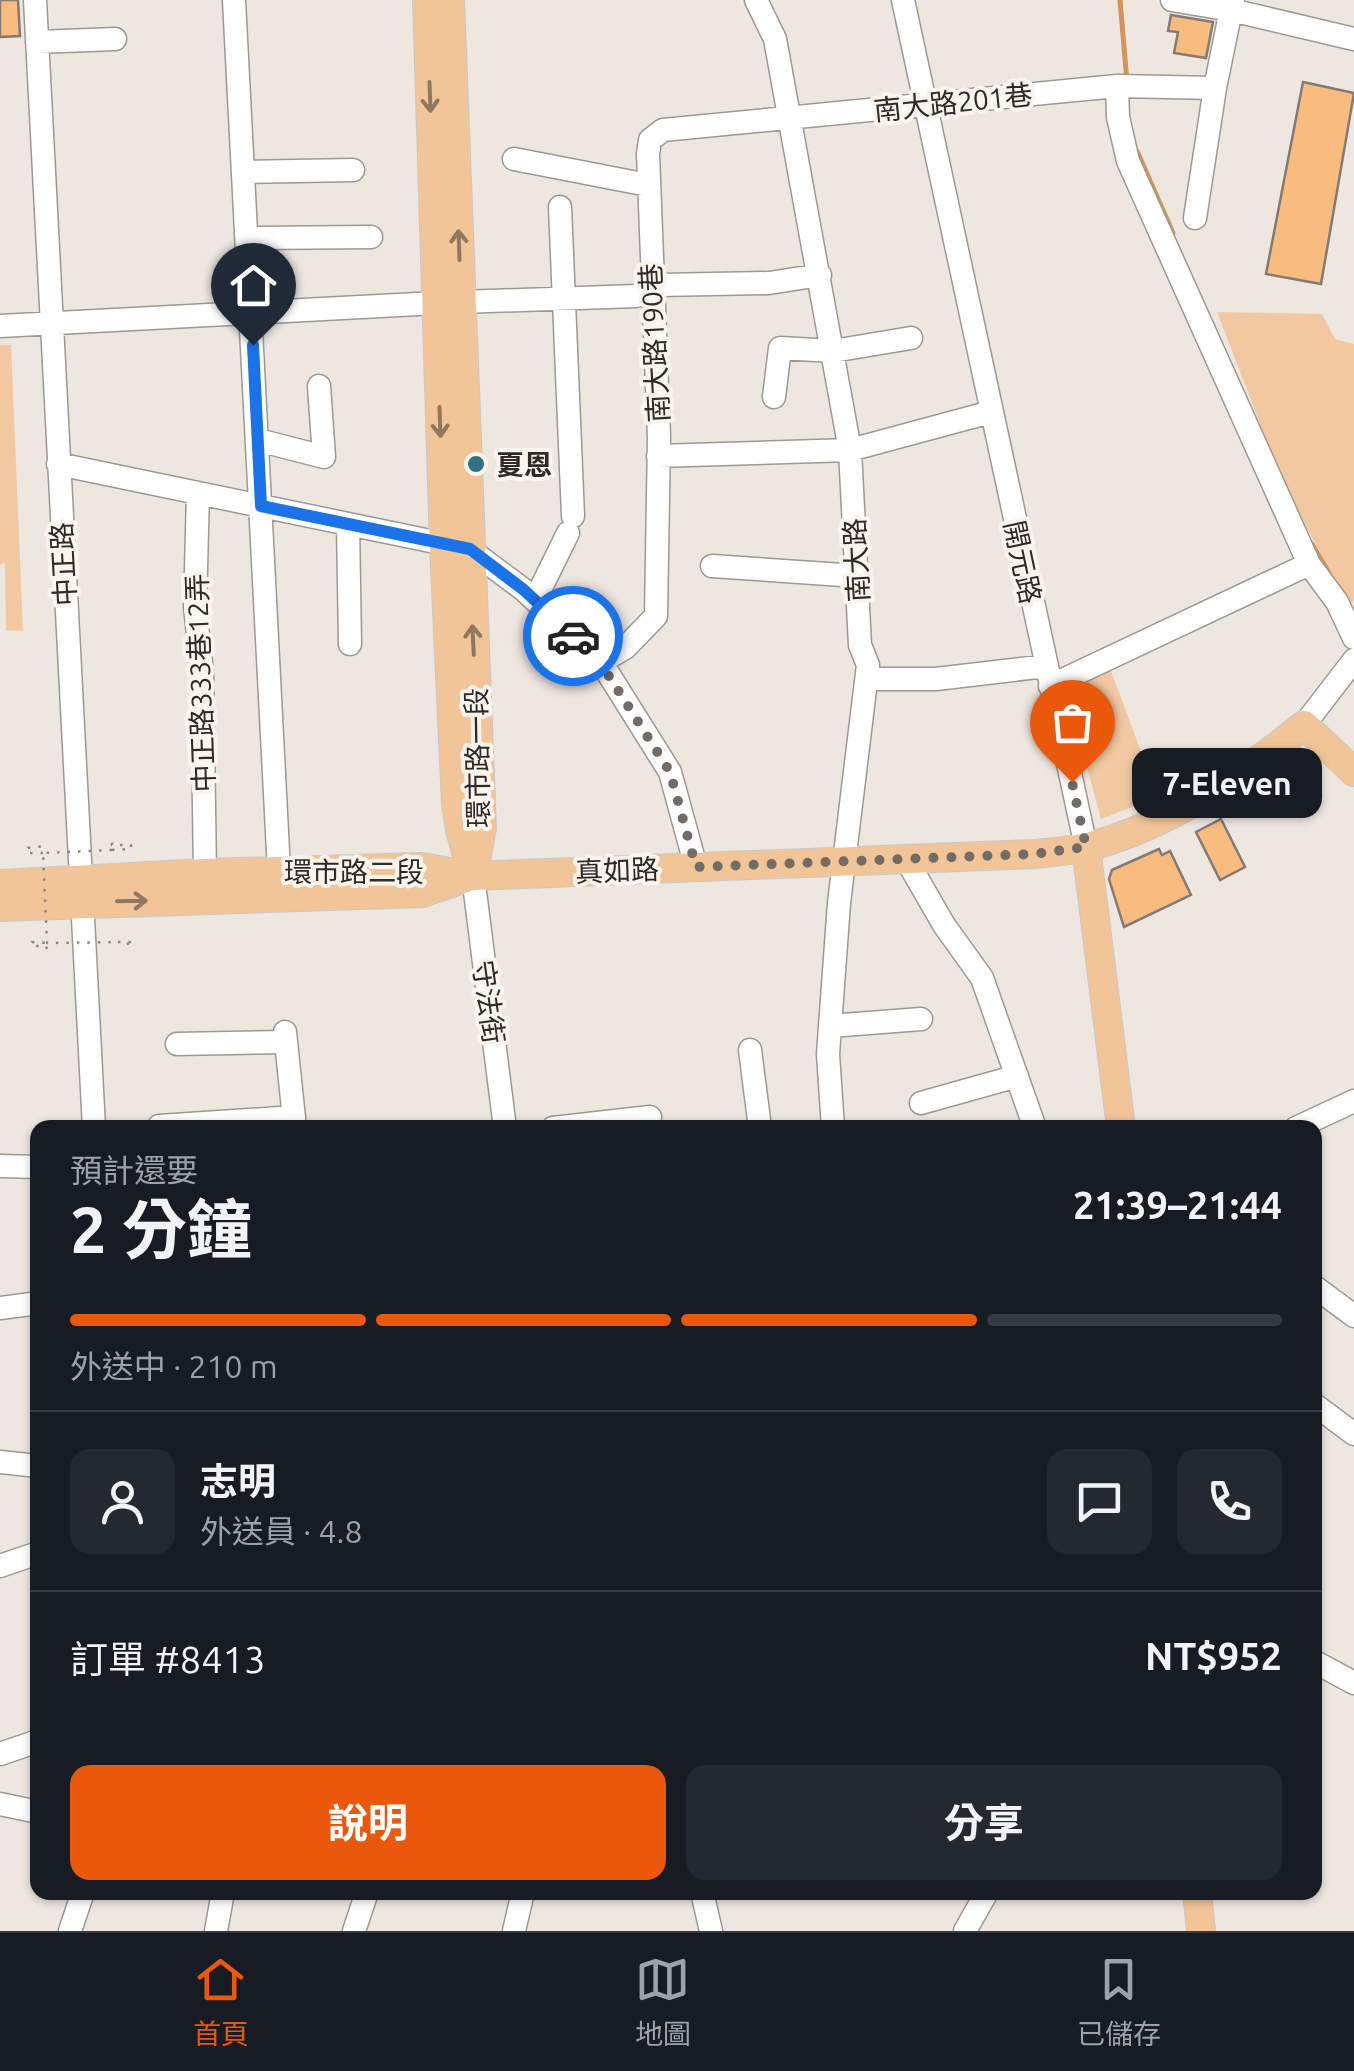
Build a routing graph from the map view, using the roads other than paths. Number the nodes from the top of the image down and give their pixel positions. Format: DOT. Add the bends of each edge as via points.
graph roads {
  1 [pos="35,0"];
  2 [pos="234,0"];
  3 [pos="427,0"];
  4 [pos="450,0"];
  5 [pos="756,0"];
  6 [pos="902,0"];
  7 [pos="1172,0"];
  8 [pos="1232,5"];
  9 [pos="115,39"];
  10 [pos="1354,39"];
  11 [pos="37,42"];
  12 [pos="1118,86"];
  13 [pos="1216,88"];
  14 [pos="924,106"];
  15 [pos="789,117"];
  16 [pos="514,160"];
  17 [pos="353,170"];
  18 [pos="244,172"];
  19 [pos="648,185"];
  20 [pos="560,208"];
  21 [pos="1195,218"];
  22 [pos="371,237"];
  23 [pos="247,238"];
  24 [pos="820,275"];
  25 [pos="651,289"];
  26 [pos="564,297"];
  27 [pos="449,303"];
  28 [pos="252,314"];
  29 [pos="54,322"];
  30 [pos="0,326"];
  31 [pos="911,338"];
  32 [pos="833,351"];
  33 [pos="320,386"];
  34 [pos="774,398"];
  35 [pos="991,412"];
  36 [pos="258,440"];
  37 [pos="850,450"];
  38 [pos="658,456"];
  39 [pos="58,464"];
  40 [pos="198,493"];
  41 [pos="261,506"];
  42 [pos="348,524"];
  43 [pos="457,547"];
  44 [pos="1310,564"];
  45 [pos="712,566"];
  46 [pos="856,576"];
  47 [pos="534,600"];
  48 [pos="1354,638"];
  49 [pos="350,644"];
  50 [pos="1354,660"];
  51 [pos="600,662"];
  52 [pos="1048,676"];
  53 [pos="868,679"];
  54 [pos="1304,725"];
  55 [pos="1354,772"];
  56 [pos="1086,847"];
  57 [pos="906,859"];
  58 [pos="845,862"];
  59 [pos="696,867"];
  60 [pos="279,871"];
  61 [pos="205,873"];
  62 [pos="472,876"];
  63 [pos="0,884"];
  64 [pos="80,892"];
  65 [pos="0,906"];
  66 [pos="921,1019"];
  67 [pos="830,1026"];
  68 [pos="177,1044"];
  69 [pos="750,1050"];
  70 [pos="1017,1076"];
  71 [pos="1354,1101"];
  72 [pos="921,1102"];
  73 [pos="650,1117"];
  74 [pos="94,1120"];
  75 [pos="294,1120"];
  76 [pos="505,1120"];
  77 [pos="624,1120"];
  78 [pos="759,1120"];
  79 [pos="833,1120"];
  80 [pos="1032,1120"];
  81 [pos="1120,1120"];
  82 [pos="1313,1120"];
  83 [pos="0,1166"];
  84 [pos="30,1166"];
  85 [pos="1322,1292"];
  86 [pos="30,1304"];
  87 [pos="0,1308"];
  88 [pos="1354,1316"];
  89 [pos="1322,1410"];
  90 [pos="1354,1434"];
  91 [pos="0,1462"];
  92 [pos="30,1465"];
  93 [pos="30,1556"];
  94 [pos="0,1566"];
  95 [pos="1322,1666"];
  96 [pos="1354,1683"];
  97 [pos="30,1744"];
  98 [pos="0,1754"];
  99 [pos="0,1804"];
  100 [pos="30,1810"];
  101 [pos="80,1900"];
  102 [pos="222,1900"];
  103 [pos="364,1900"];
  104 [pos="521,1900"];
  105 [pos="704,1900"];
  106 [pos="982,1900"];
  107 [pos="1198,1900"];
  108 [pos="70,1931"];
  109 [pos="216,1931"];
  110 [pos="354,1931"];
  111 [pos="514,1931"];
  112 [pos="711,1931"];
  113 [pos="965,1931"];
  114 [pos="1202,1931"];
  1 -- 11 [label="street, 中正路"];
  2 -- 18 [label="street"];
  3 -- 27 [label="main road, 環市路一段, one-way"];
  27 -- 4 [label="main road, 環市路一段, one-way"];
  5 -- 15 [label="street, 南大路" via="774,39"];
  6 -- 14 [label="street, 開元路"];
  7 -- 8 [label="street"];
  8 -- 10 [label="street"];
  8 -- 13 [label="street"];
  9 -- 11 [label="street"];
  11 -- 29 [label="street, 中正路"];
  12 -- 13 [label="street, 南大路201巷"];
  12 -- 14 [label="street, 南大路201巷"];
  12 -- 44 [label="street" via="1128,161"];
  13 -- 21 [label="street"];
  14 -- 15 [label="street, 南大路201巷"];
  14 -- 35 [label="street, 開元路"];
  15 -- 19 [label="street, 南大路190巷" via="662,130 650,140"];
  15 -- 24 [label="street, 南大路"];
  16 -- 19 [label="street"];
  17 -- 18 [label="street"];
  18 -- 23 [label="street"];
  19 -- 25 [label="street, 南大路190巷"];
  20 -- 26 [label="street"];
  22 -- 23 [label="street"];
  23 -- 28 [label="street"];
  24 -- 25 [label="street"];
  24 -- 32 [label="street, 南大路"];
  25 -- 26 [label="street" via="636,296"];
  25 -- 38 [label="street, 南大路190巷"];
  26 -- 27 [label="street"];
  26 -- 47 [label="street" via="570,525"];
  27 -- 28 [label="street"];
  27 -- 43 [label="main road, 環市路一段"];
  28 -- 29 [label="street"];
  28 -- 36 [label="street"];
  29 -- 30 [label="street"];
  29 -- 39 [label="street, 中正路"];
  31 -- 32 [label="street"];
  32 -- 34 [label="street" via="780,348"];
  32 -- 37 [label="street, 南大路"];
  33 -- 36 [label="street" via="324,457"];
  35 -- 37 [label="street"];
  35 -- 52 [label="street, 開元路"];
  36 -- 41 [label="street"];
  37 -- 38 [label="street"];
  37 -- 46 [label="street, 南大路"];
  38 -- 51 [label="street, 南大路190巷" via="656,616 625,648"];
  39 -- 40 [label="street"];
  39 -- 64 [label="street, 中正路"];
  40 -- 41 [label="street"];
  40 -- 61 [label="street, 中正路333巷12弄" via="195,607"];
  41 -- 42 [label="street"];
  41 -- 60 [label="street"];
  42 -- 43 [label="street"];
  42 -- 49 [label="street"];
  43 -- 47 [label="street"];
  43 -- 62 [label="main road, 環市路一段" via="482,828"];
  44 -- 48 [label="street"];
  44 -- 52 [label="street"];
  45 -- 46 [label="street"];
  46 -- 53 [label="street, 南大路"];
  47 -- 51 [label="street"];
  50 -- 54 [label="street, 真如路"];
  51 -- 59 [label="street" via="670,772"];
  52 -- 53 [label="street"];
  52 -- 56 [label="street, 開元路"];
  53 -- 58 [label="street, 南大路"];
  54 -- 55 [label="main road"];
  54 -- 56 [label="main road, 真如路" via="1206,796"];
  56 -- 57 [label="main road, 真如路"];
  56 -- 81 [label="main road, 開元路"];
  57 -- 58 [label="main road, 真如路"];
  57 -- 70 [label="street" via="982,978"];
  58 -- 59 [label="main road, 真如路"];
  58 -- 67 [label="street, 南大路"];
  59 -- 62 [label="main road, 真如路"];
  60 -- 61 [label="main road, 環市路二段"];
  60 -- 62 [label="main road, 環市路二段" via="421,868"];
  61 -- 64 [label="main road, 環市路二段"];
  64 -- 62 [label="main road, 環市路二段, one-way" via="422,893"];
  62 -- 76 [label="street, 守法街"];
  63 -- 64 [label="main road, 環市路二段"];
  64 -- 65 [label="main road, 環市路二段"];
  64 -- 74 [label="street, 中正路"];
  66 -- 67 [label="street"];
  67 -- 79 [label="street, 南大路"];
  68 -- 75 [label="street" via="285,1037"];
  69 -- 78 [label="street"];
  70 -- 72 [label="street"];
  70 -- 80 [label="street"];
  71 -- 82 [label="street"];
  73 -- 77 [label="street"];
  83 -- 84 [label="street"];
  85 -- 88 [label="street"];
  86 -- 87 [label="street"];
  89 -- 90 [label="street"];
  91 -- 92 [label="street"];
  93 -- 94 [label="street"];
  95 -- 96 [label="street"];
  97 -- 98 [label="street"];
  99 -- 100 [label="street"];
  101 -- 108 [label="street"];
  102 -- 109 [label="street"];
  103 -- 110 [label="street"];
  104 -- 111 [label="street"];
  105 -- 112 [label="street"];
  106 -- 113 [label="street"];
  107 -- 114 [label="main road"];
}
